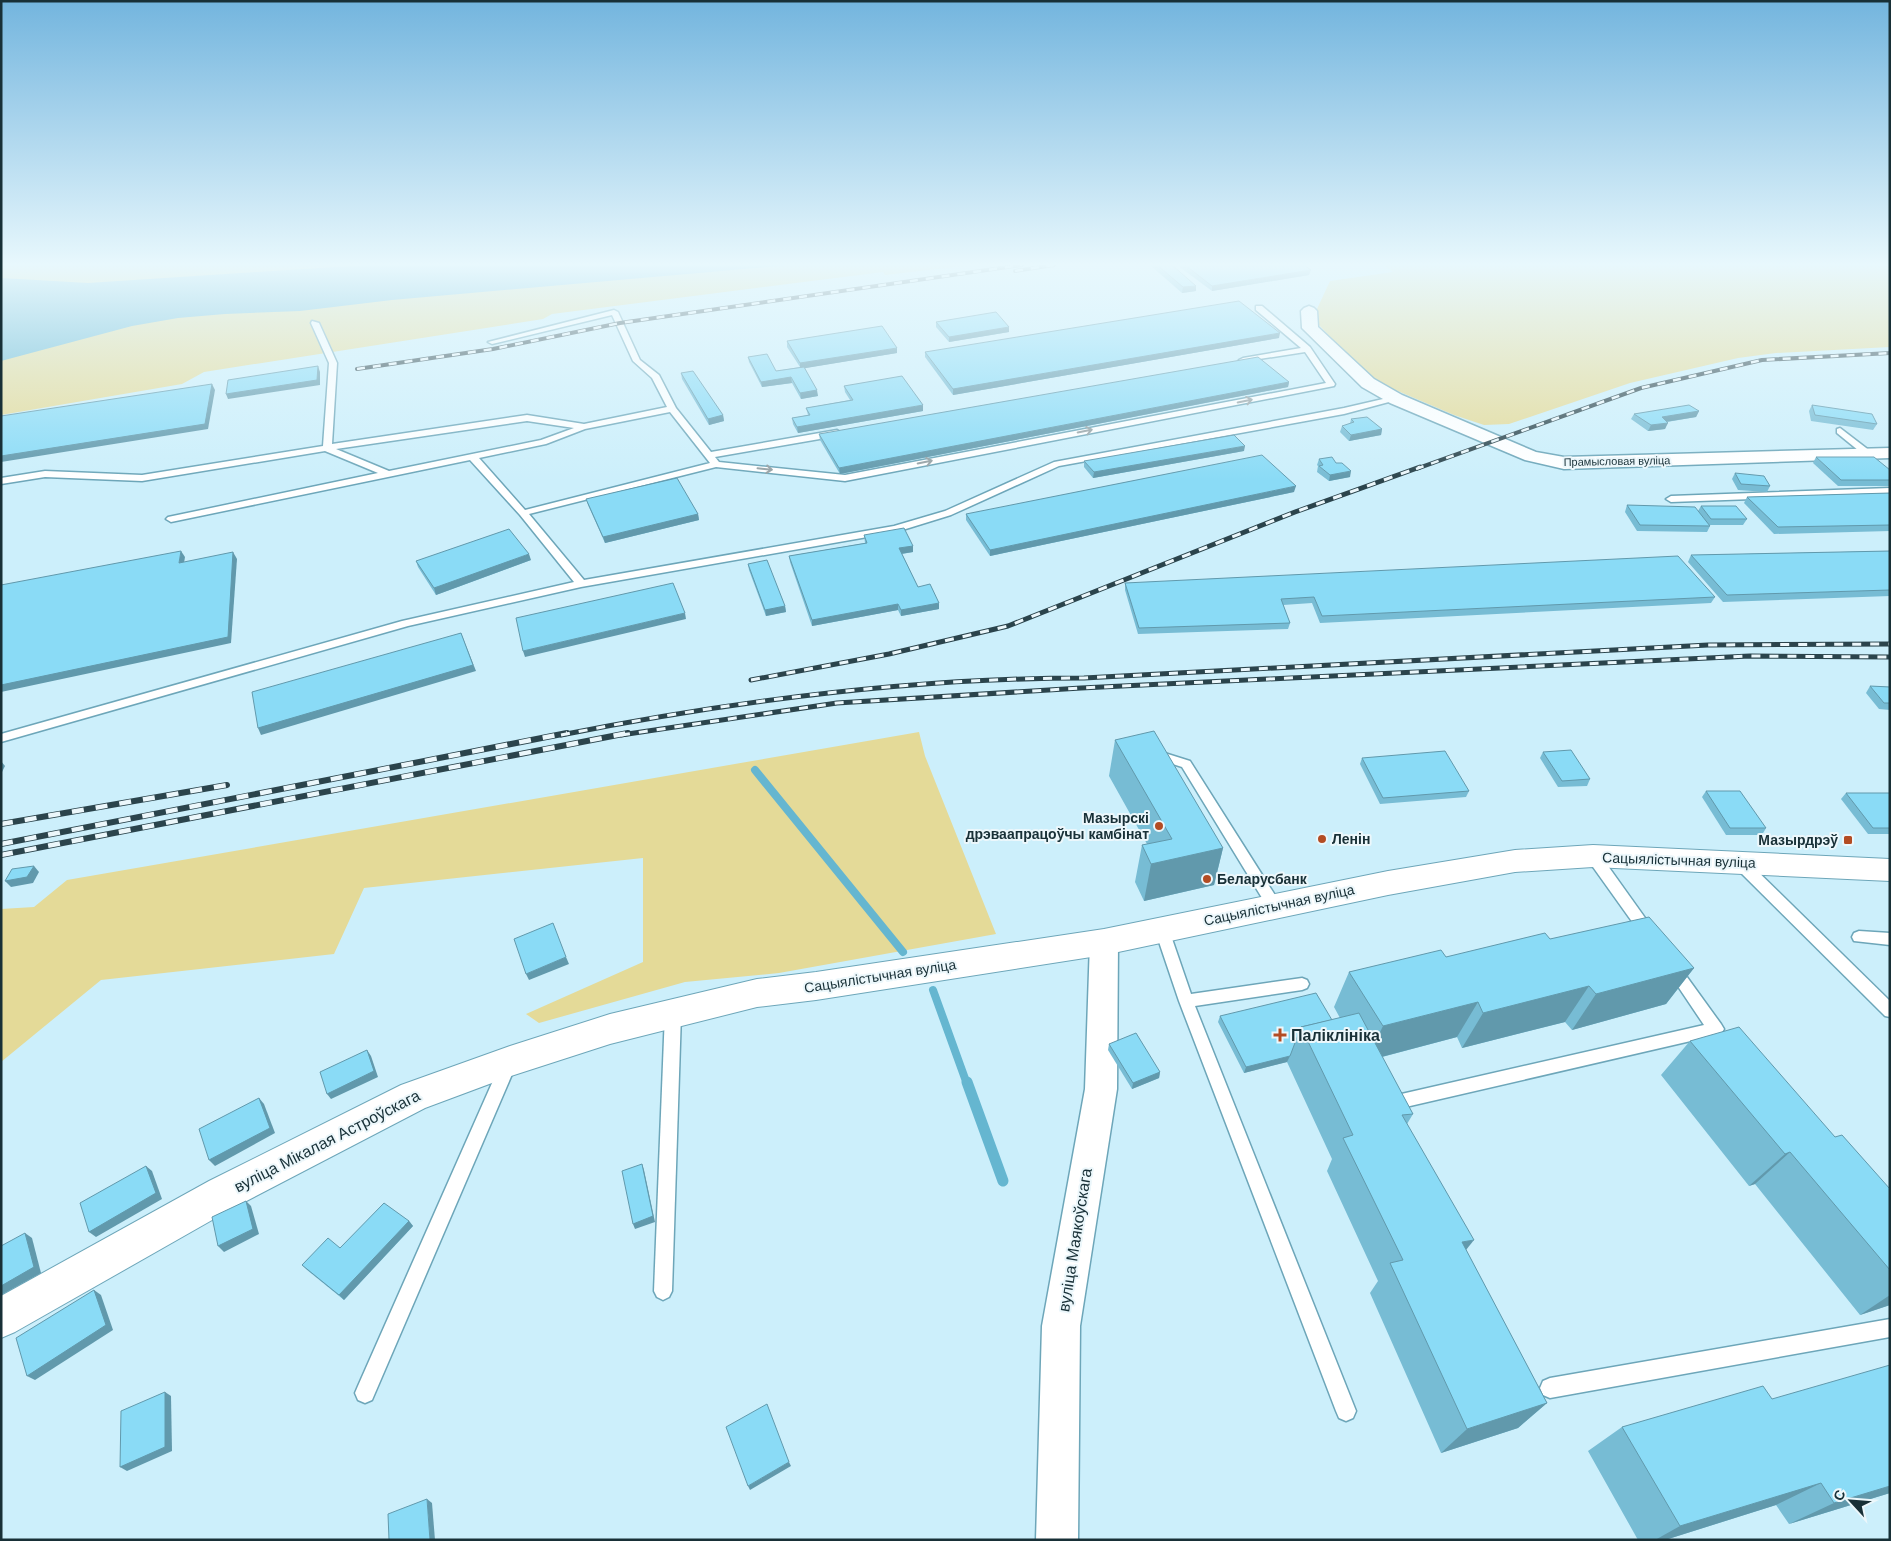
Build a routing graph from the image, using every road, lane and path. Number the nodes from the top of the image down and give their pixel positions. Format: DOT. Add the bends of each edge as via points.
graph roads {
  1 [pos="321,337"];
  2 [pos="513,337"];
  3 [pos="625,337"];
  4 [pos="1293,337"];
  5 [pos="1319,337"];
  6 [pos="492,342"];
  7 [pos="1307,349"];
  8 [pos="1238,361"];
  9 [pos="1396,400"];
  10 [pos="672,409"];
  11 [pos="584,427"];
  12 [pos="846,431"];
  13 [pos="1840,431"];
  14 [pos="327,448"];
  15 [pos="1867,453"];
  16 [pos="1890,453"];
  17 [pos="709,455"];
  18 [pos="472,457"];
  19 [pos="716,464"];
  20 [pos="388,474"];
  21 [pos="1,481"];
  22 [pos="1890,491"];
  23 [pos="1671,499"];
  24 [pos="523,513"];
  25 [pos="171,519"];
  26 [pos="581,584"];
  27 [pos="1,738"];
  28 [pos="1139,752"];
  29 [pos="1592,856"];
  30 [pos="1739,862"];
  31 [pos="1890,870"];
  32 [pos="1275,907"];
  33 [pos="1162,930"];
  34 [pos="1859,937"];
  35 [pos="1890,939"];
  36 [pos="1104,942"];
  37 [pos="1654,942"];
  38 [pos="1666,958"];
  39 [pos="1302,984"];
  40 [pos="1186,1001"];
  41 [pos="1890,1011"];
  42 [pos="673,1013"];
  43 [pos="510,1061"];
  44 [pos="1397,1102"];
  45 [pos="663,1291"];
  46 [pos="1,1318"];
  47 [pos="1890,1328"];
  48 [pos="1550,1388"];
  49 [pos="364,1393"];
  50 [pos="1346,1411"];
  51 [pos="1057,1540"];
  1 -- 14 [label="lane" via="333,363"];
  2 -- 6 [label="lane"];
  3 -- 10 [label="lane" via="636,361 656,377"];
  4 -- 7 [label="lane"];
  5 -- 9 [label="street, Прамысловая вуліца" via="1368,383"];
  7 -- 8 [label="lane"];
  19 -- 7 [label="lane, one-way" via="845,478 1330,384"];
  9 -- 15 [label="street, Прамысловая вуліца" via="1531,456 1564,463"];
  9 -- 26 [label="lane" via="1057,464 948,513 896,529"];
  10 -- 11 [label="lane"];
  10 -- 17 [label="lane"];
  11 -- 14 [label="lane" via="527,418"];
  11 -- 18 [label="lane" via="543,442"];
  12 -- 17 [label="lane"];
  13 -- 15 [label="lane"];
  14 -- 20 [label="lane"];
  14 -- 21 [label="lane" via="142,478 45,474"];
  15 -- 16 [label="street, Прамысловая вуліца"];
  17 -- 19 [label="lane"];
  18 -- 20 [label="lane"];
  18 -- 24 [label="lane"];
  19 -- 24 [label="lane"];
  20 -- 25 [label="lane"];
  22 -- 23 [label="lane"];
  24 -- 26 [label="lane"];
  26 -- 27 [label="lane" via="406,623"];
  28 -- 32 [label="lane" via="1186,764"];
  29 -- 30 [label="street, Сацыялістычная вуліца"];
  29 -- 32 [label="street, Сацыялістычная вуліца" via="1515,861"];
  29 -- 37 [label="lane"];
  30 -- 31 [label="street, Сацыялістычная вуліца"];
  30 -- 41 [label="lane"];
  32 -- 33 [label="street, Сацыялістычная вуліца"];
  33 -- 36 [label="street, Сацыялістычная вуліца"];
  33 -- 40 [label="lane"];
  34 -- 35 [label="lane"];
  36 -- 42 [label="street, Сацыялістычная вуліца" via="757,993"];
  36 -- 51 [label="street, вуліца Маякоўскага" via="1101,1089 1061,1326"];
  38 -- 44 [label="lane" via="1716,1029"];
  39 -- 40 [label="lane"];
  40 -- 50 [label="lane"];
  42 -- 43 [label="street, вуліца Мікалая Астроўскага"];
  42 -- 45 [label="lane"];
  43 -- 46 [label="street, вуліца Мікалая Астроўскага" via="413,1096 222,1194"];
  43 -- 49 [label="lane"];
  47 -- 48 [label="lane"];
}
